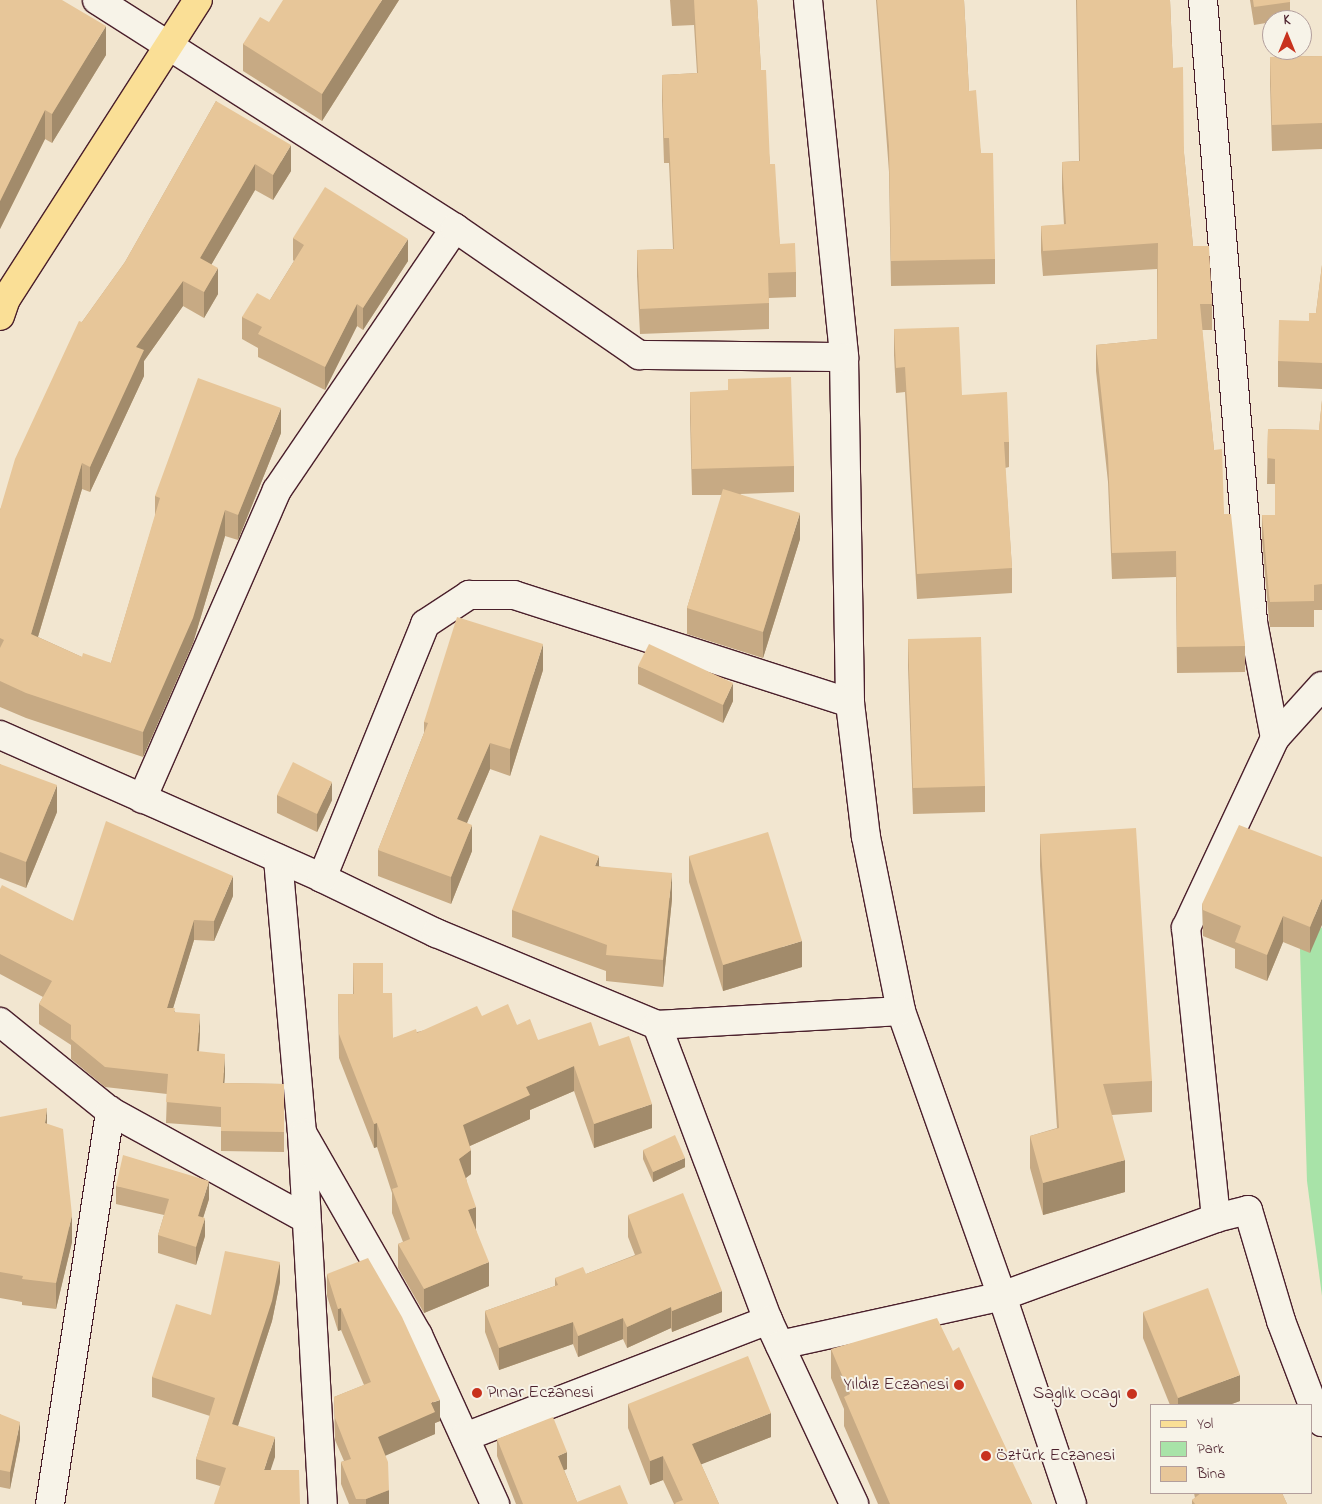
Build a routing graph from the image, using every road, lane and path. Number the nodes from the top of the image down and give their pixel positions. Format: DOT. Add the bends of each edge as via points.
graph roads {
  1 [pos="97,0"];
  2 [pos="198,0"];
  3 [pos="808,0"];
  4 [pos="1203,0"];
  5 [pos="172,45"];
  6 [pos="455,228"];
  7 [pos="0,316"];
  8 [pos="844,357"];
  9 [pos="1322,686"];
  10 [pos="850,703"];
  11 [pos="0,735"];
  12 [pos="1275,738"];
  13 [pos="142,800"];
  14 [pos="278,859"];
  15 [pos="322,878"];
  16 [pos="900,1011"];
  17 [pos="0,1022"];
  18 [pos="657,1025"];
  19 [pos="110,1111"];
  20 [pos="302,1133"];
  21 [pos="305,1218"];
  22 [pos="1216,1218"];
  23 [pos="1002,1296"];
  24 [pos="768,1320"];
  25 [pos="780,1345"];
  26 [pos="1322,1422"];
  27 [pos="465,1437"];
  28 [pos="50,1504"];
  29 [pos="323,1504"];
  30 [pos="495,1504"];
  31 [pos="854,1504"];
  32 [pos="1072,1504"];
  1 -- 5 [label="street"];
  2 -- 5 [label="main road"];
  3 -- 8 [label="street"];
  4 -- 12 [label="street" via="1253,622"];
  5 -- 6 [label="street"];
  5 -- 7 [label="main road" via="6,299"];
  6 -- 8 [label="street" via="639,355"];
  6 -- 13 [label="street" via="277,490"];
  8 -- 10 [label="street"];
  9 -- 12 [label="street"];
  10 -- 15 [label="street" via="514,595 469,595 425,624"];
  10 -- 16 [label="street" via="866,837"];
  11 -- 13 [label="street"];
  12 -- 22 [label="street" via="1186,928"];
  13 -- 14 [label="street"];
  14 -- 15 [label="street"];
  14 -- 20 [label="street"];
  15 -- 18 [label="street" via="436,933"];
  16 -- 18 [label="street"];
  16 -- 23 [label="street"];
  17 -- 19 [label="street"];
  18 -- 24 [label="street"];
  19 -- 21 [label="street"];
  19 -- 28 [label="street"];
  20 -- 21 [label="street"];
  20 -- 27 [label="street" via="418,1335"];
  21 -- 29 [label="street"];
  22 -- 23 [label="street"];
  22 -- 26 [label="street" via="1248,1210 1281,1321"];
  23 -- 25 [label="street"];
  23 -- 32 [label="street"];
  24 -- 25 [label="street"];
  24 -- 27 [label="street"];
  25 -- 31 [label="street"];
  27 -- 30 [label="street"];
}
